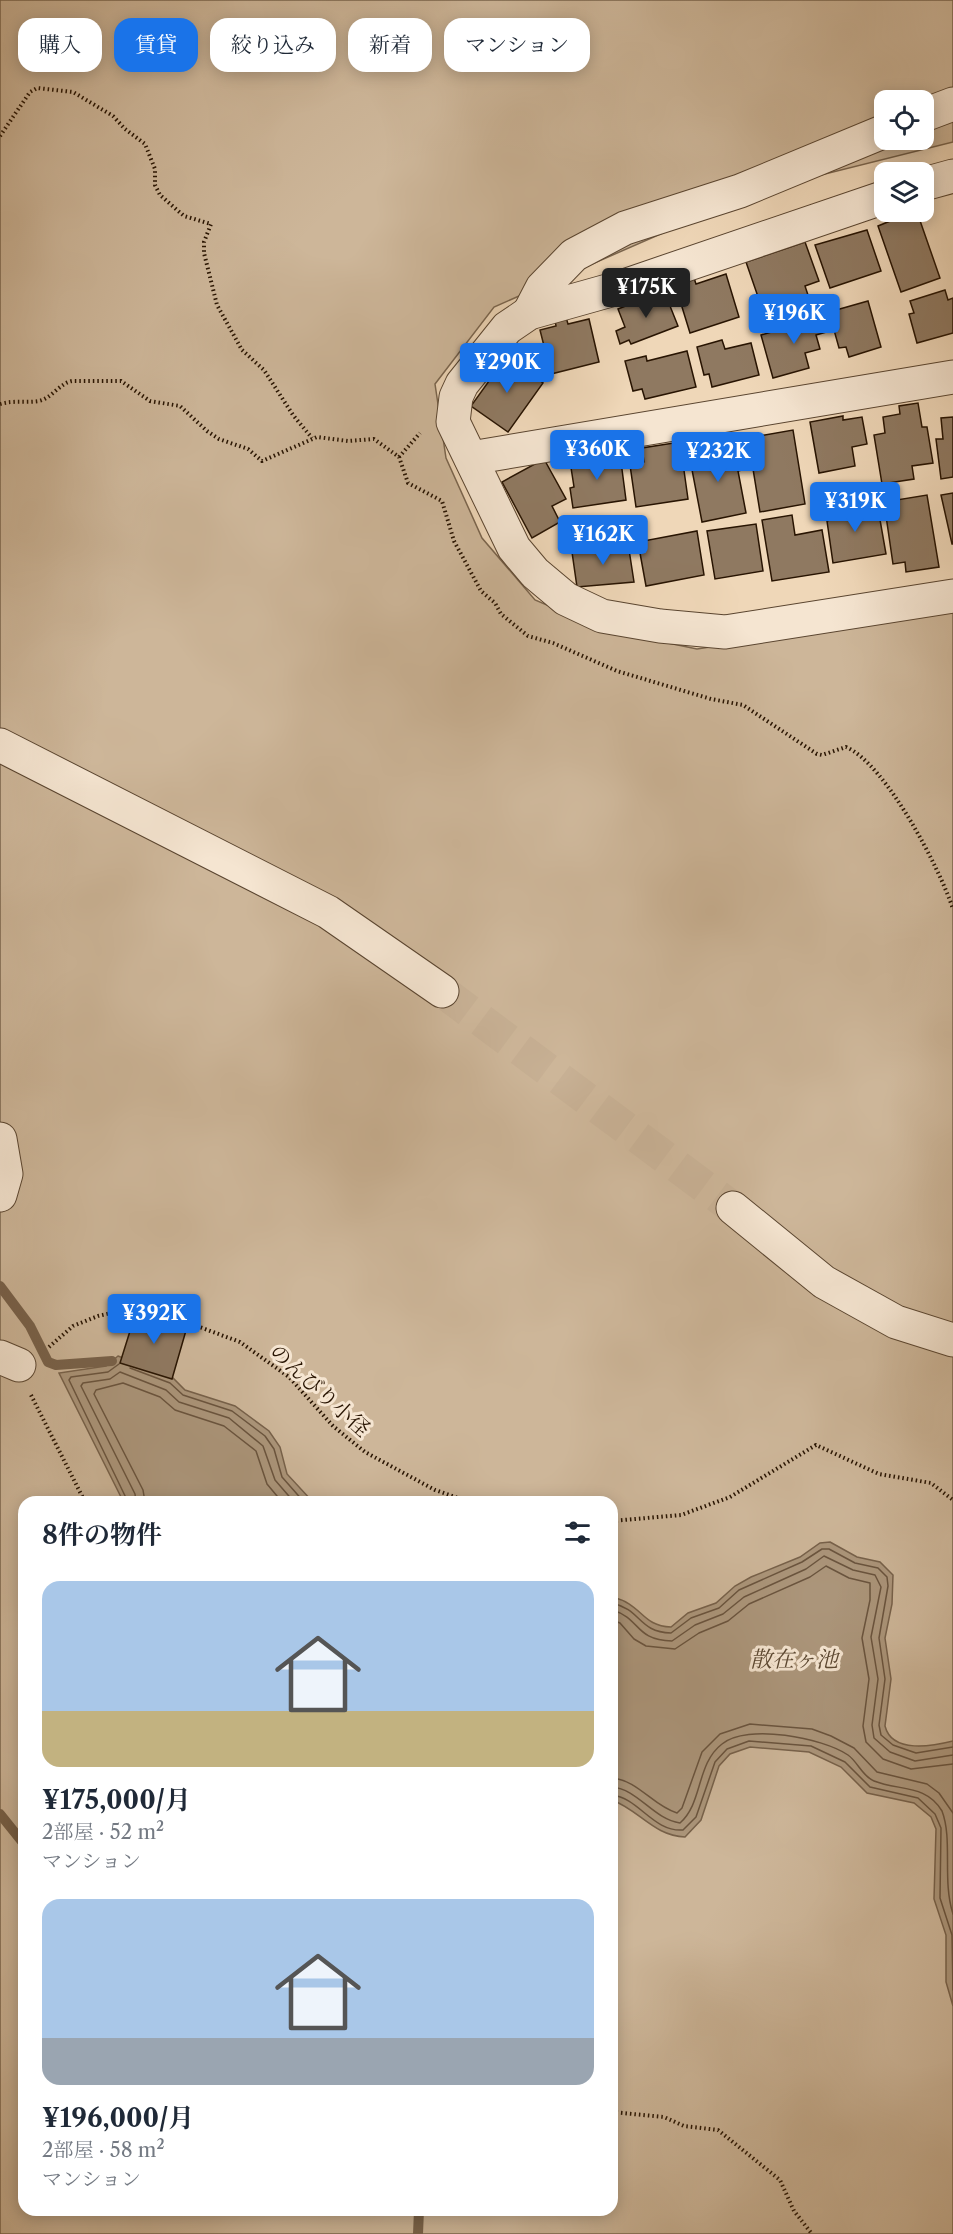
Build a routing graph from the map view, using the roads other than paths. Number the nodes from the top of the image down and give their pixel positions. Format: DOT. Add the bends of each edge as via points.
graph roads {
  1 [pos="953,104"];
  2 [pos="934,111"];
  3 [pos="874,136"];
  4 [pos="874,201"];
  5 [pos="529,313"];
  6 [pos="953,377"];
  7 [pos="471,458"];
  8 [pos="953,596"];
  9 [pos="0,745"];
  10 [pos="442,991"];
  11 [pos="0,1139"];
  12 [pos="0,1195"];
  13 [pos="733,1208"];
  14 [pos="953,1340"];
  1 -- 2 [label="street"];
  3 -- 5 [label="street" via="740,191 625,228 574,255 542,288"];
  4 -- 5 [label="street" via="618,288"];
  5 -- 7 [label="street" via="507,328 456,397 453,422"];
  6 -- 7 [label="street"];
  7 -- 8 [label="street" via="514,548 566,600 602,616 725,632"];
  9 -- 10 [label="street" via="328,912"];
  11 -- 12 [label="street" via="6,1174"];
  13 -- 14 [label="street" via="824,1282 896,1322"];
}
